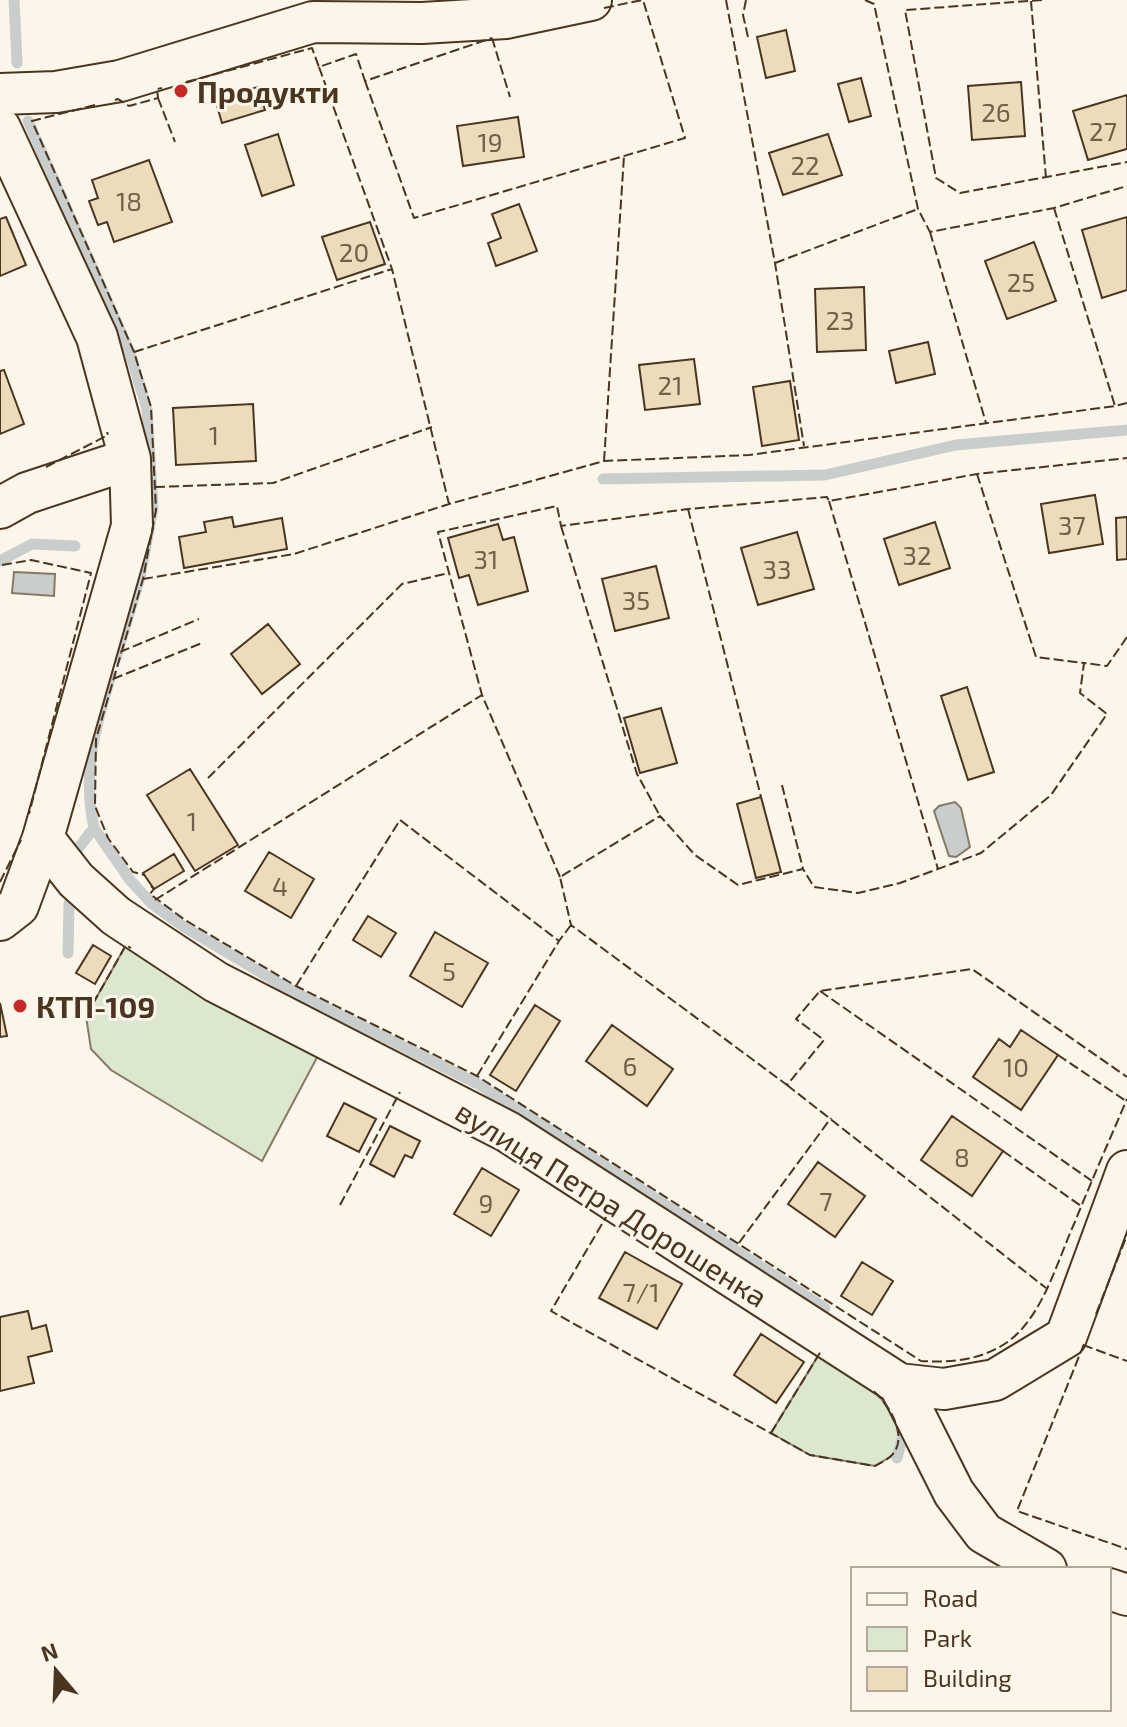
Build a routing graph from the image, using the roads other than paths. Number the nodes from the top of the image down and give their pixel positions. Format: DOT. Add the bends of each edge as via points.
graph roads {
  1 [pos="591,0"];
  2 [pos="0,94"];
  3 [pos="0,128"];
  4 [pos="130,459"];
  5 [pos="0,508"];
  6 [pos="43,838"];
  7 [pos="0,920"];
  8 [pos="1127,1171"];
  9 [pos="899,1384"];
  10 [pos="1043,1567"];
  1 -- 2 [label="street" via="506,18 313,22 120,81 56,92"];
  3 -- 4 [label="street" via="97,337"];
  4 -- 5 [label="street" via="27,493"];
  4 -- 6 [label="street" via="132,526"];
  6 -- 7 [label="street" via="18,906"];
  6 -- 9 [label="street, вулиця Петра Дорошенка" via="76,880 116,916 216,982 508,1132"];
  8 -- 9 [label="street" via="1066,1337 995,1380 944,1389"];
  9 -- 10 [label="street" via="954,1493 984,1533"];
}
